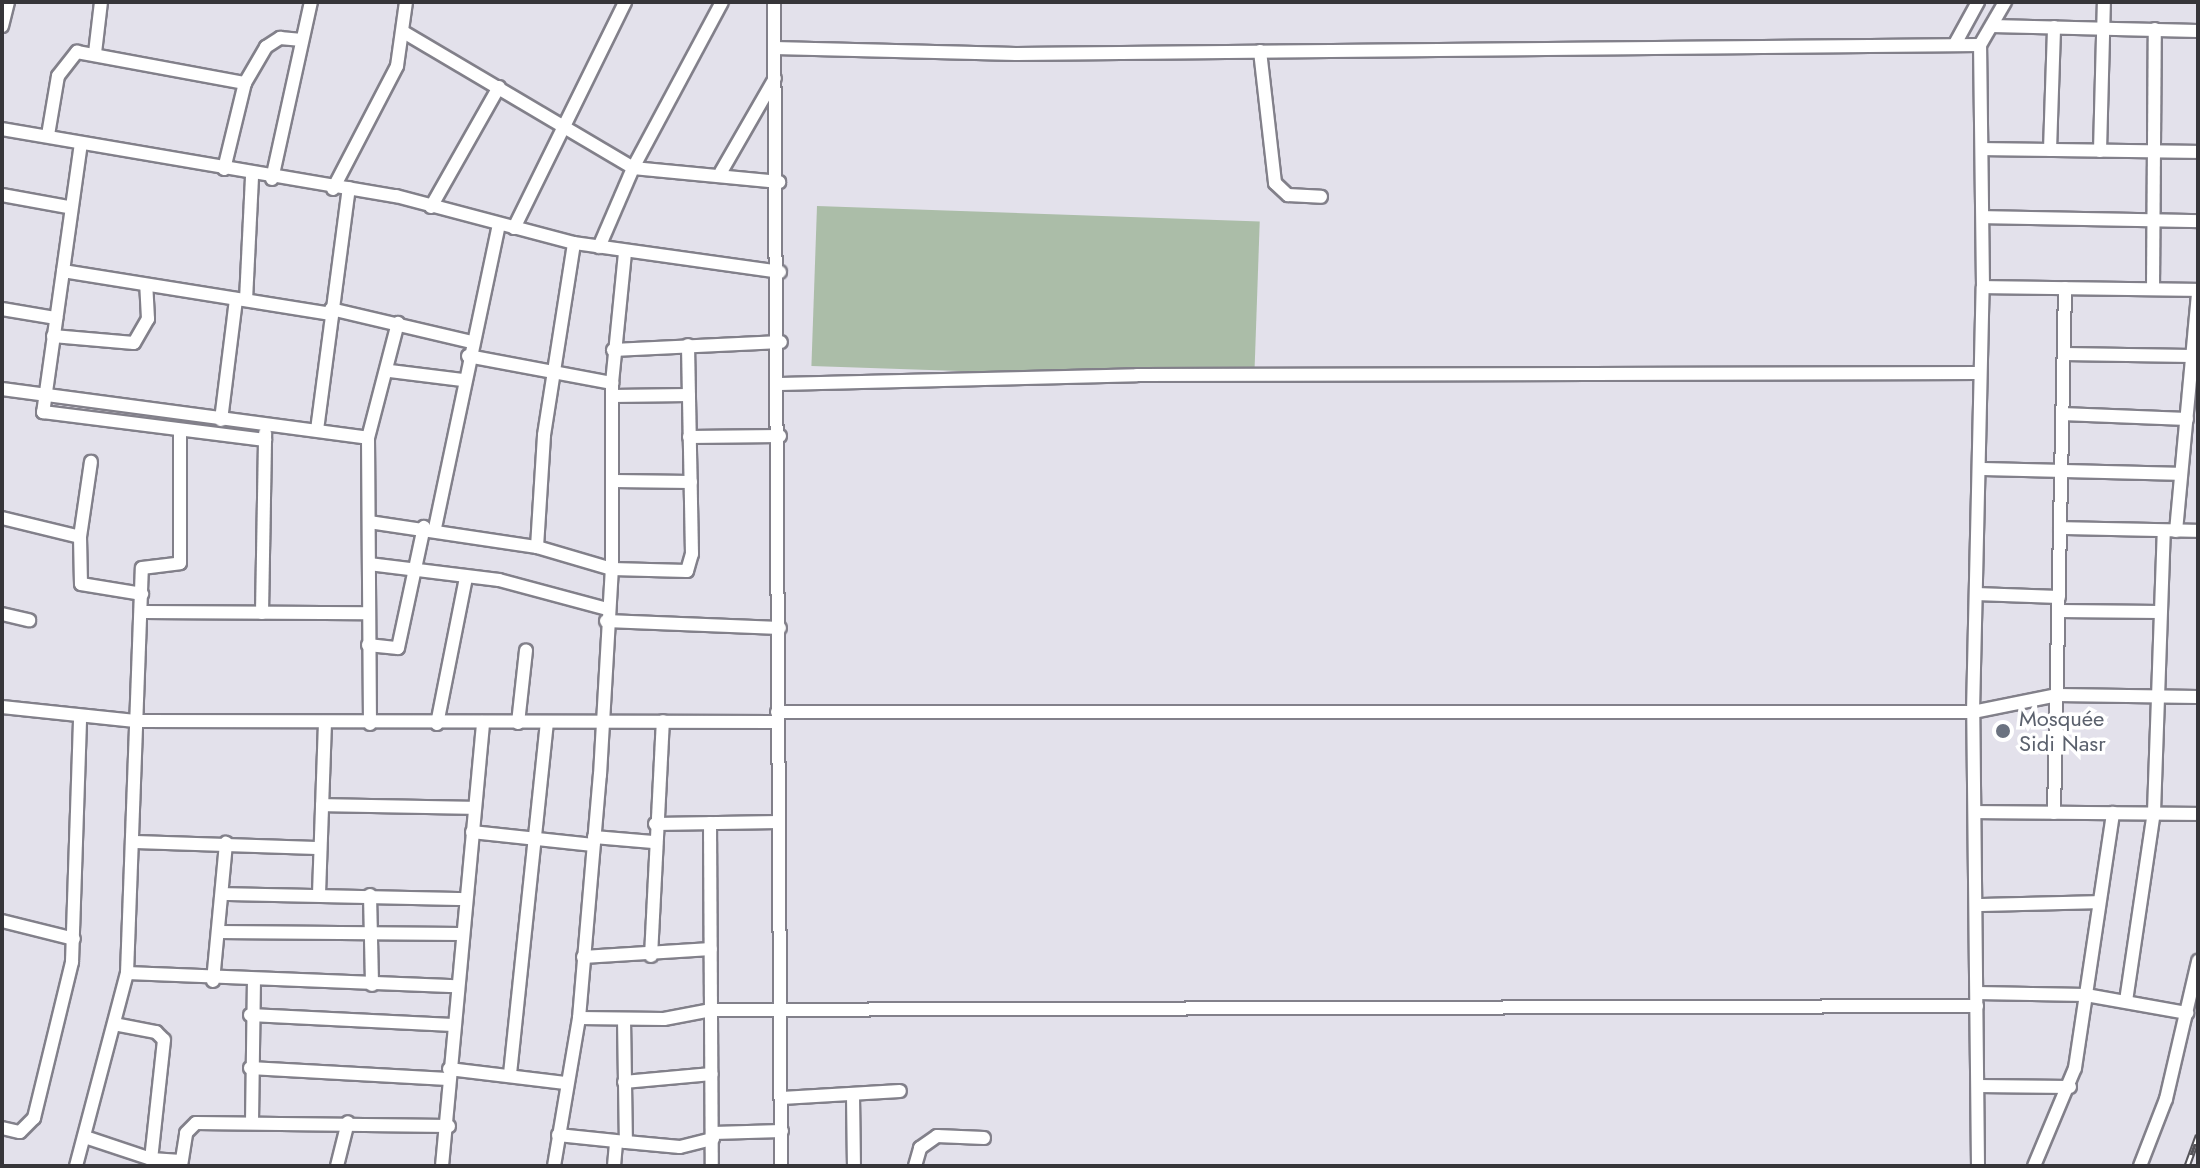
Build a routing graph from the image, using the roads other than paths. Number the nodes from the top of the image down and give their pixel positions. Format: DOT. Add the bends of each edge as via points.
graph roads {
  1 [pos="8,2"];
  2 [pos="101,2"];
  3 [pos="311,2"];
  4 [pos="406,2"];
  5 [pos="625,2"];
  6 [pos="722,2"];
  7 [pos="774,2"];
  8 [pos="1978,2"];
  9 [pos="2005,2"];
  10 [pos="2104,2"];
  11 [pos="2,26"];
  12 [pos="1992,26"];
  13 [pos="2054,27"];
  14 [pos="2105,27"];
  15 [pos="2155,29"];
  16 [pos="2198,31"];
  17 [pos="405,33"];
  18 [pos="302,40"];
  19 [pos="1955,44"];
  20 [pos="1980,45"];
  21 [pos="774,48"];
  22 [pos="1260,51"];
  23 [pos="95,53"];
  24 [pos="775,78"];
  25 [pos="245,83"];
  26 [pos="499,87"];
  27 [pos="563,124"];
  28 [pos="2,129"];
  29 [pos="48,135"];
  30 [pos="81,143"];
  31 [pos="1984,149"];
  32 [pos="2050,150"];
  33 [pos="2100,151"];
  34 [pos="2153,151"];
  35 [pos="2198,152"];
  36 [pos="633,168"];
  37 [pos="224,169"];
  38 [pos="721,172"];
  39 [pos="252,176"];
  40 [pos="272,179"];
  41 [pos="779,182"];
  42 [pos="349,188"];
  43 [pos="333,189"];
  44 [pos="2,195"];
  45 [pos="1321,197"];
  46 [pos="68,207"];
  47 [pos="431,207"];
  48 [pos="1983,217"];
  49 [pos="2156,219"];
  50 [pos="2198,221"];
  51 [pos="499,225"];
  52 [pos="514,228"];
  53 [pos="574,243"];
  54 [pos="599,247"];
  55 [pos="625,252"];
  56 [pos="63,271"];
  57 [pos="780,272"];
  58 [pos="146,285"];
  59 [pos="1983,287"];
  60 [pos="2065,288"];
  61 [pos="2153,288"];
  62 [pos="2198,292"];
  63 [pos="241,300"];
  64 [pos="2,309"];
  65 [pos="331,312"];
  66 [pos="56,318"];
  67 [pos="398,323"];
  68 [pos="53,336"];
  69 [pos="472,342"];
  70 [pos="781,342"];
  71 [pos="688,345"];
  72 [pos="613,350"];
  73 [pos="2064,354"];
  74 [pos="468,356"];
  75 [pos="2191,356"];
  76 [pos="390,371"];
  77 [pos="1980,373"];
  78 [pos="555,374"];
  79 [pos="462,380"];
  80 [pos="780,384"];
  81 [pos="2,389"];
  82 [pos="612,389"];
  83 [pos="46,394"];
  84 [pos="689,395"];
  85 [pos="2062,414"];
  86 [pos="2187,419"];
  87 [pos="221,420"];
  88 [pos="265,425"];
  89 [pos="317,430"];
  90 [pos="180,433"];
  91 [pos="780,436"];
  92 [pos="689,437"];
  93 [pos="368,438"];
  94 [pos="265,440"];
  95 [pos="91,462"];
  96 [pos="1979,469"];
  97 [pos="2060,469"];
  98 [pos="2180,474"];
  99 [pos="614,481"];
  100 [pos="691,482"];
  101 [pos="2,518"];
  102 [pos="369,522"];
  103 [pos="430,528"];
  104 [pos="2060,528"];
  105 [pos="2170,531"];
  106 [pos="2198,531"];
  107 [pos="80,537"];
  108 [pos="537,547"];
  109 [pos="369,564"];
  110 [pos="415,569"];
  111 [pos="612,569"];
  112 [pos="466,577"];
  113 [pos="142,594"];
  114 [pos="1976,594"];
  115 [pos="2059,604"];
  116 [pos="144,612"];
  117 [pos="2160,612"];
  118 [pos="262,613"];
  119 [pos="368,613"];
  120 [pos="2,614"];
  121 [pos="606,615"];
  122 [pos="29,620"];
  123 [pos="780,628"];
  124 [pos="368,645"];
  125 [pos="526,650"];
  126 [pos="2057,695"];
  127 [pos="2155,697"];
  128 [pos="2198,697"];
  129 [pos="2,707"];
  130 [pos="1973,712"];
  131 [pos="80,717"];
  132 [pos="777,717"];
  133 [pos="135,721"];
  134 [pos="663,721"];
  135 [pos="483,722"];
  136 [pos="604,722"];
  137 [pos="518,723"];
  138 [pos="547,723"];
  139 [pos="325,724"];
  140 [pos="370,724"];
  141 [pos="437,724"];
  142 [pos="322,805"];
  143 [pos="475,808"];
  144 [pos="1975,812"];
  145 [pos="2154,812"];
  146 [pos="2054,813"];
  147 [pos="2113,813"];
  148 [pos="2198,814"];
  149 [pos="779,822"];
  150 [pos="710,823"];
  151 [pos="655,824"];
  152 [pos="472,832"];
  153 [pos="534,838"];
  154 [pos="594,841"];
  155 [pos="134,842"];
  156 [pos="653,842"];
  157 [pos="226,843"];
  158 [pos="318,848"];
  159 [pos="223,894"];
  160 [pos="319,894"];
  161 [pos="370,895"];
  162 [pos="464,899"];
  163 [pos="2098,902"];
  164 [pos="1977,905"];
  165 [pos="2,921"];
  166 [pos="371,931"];
  167 [pos="219,932"];
  168 [pos="461,934"];
  169 [pos="74,939"];
  170 [pos="711,949"];
  171 [pos="651,956"];
  172 [pos="583,957"];
  173 [pos="2198,961"];
  174 [pos="127,973"];
  175 [pos="213,981"];
  176 [pos="254,983"];
  177 [pos="372,985"];
  178 [pos="456,986"];
  179 [pos="2086,995"];
  180 [pos="1977,1000"];
  181 [pos="2126,1001"];
  182 [pos="711,1010"];
  183 [pos="779,1013"];
  184 [pos="2187,1013"];
  185 [pos="250,1015"];
  186 [pos="579,1018"];
  187 [pos="624,1019"];
  188 [pos="114,1024"];
  189 [pos="453,1025"];
  190 [pos="250,1068"];
  191 [pos="449,1074"];
  192 [pos="510,1074"];
  193 [pos="712,1074"];
  194 [pos="624,1082"];
  195 [pos="565,1083"];
  196 [pos="1978,1086"];
  197 [pos="2070,1087"];
  198 [pos="900,1091"];
  199 [pos="853,1096"];
  200 [pos="782,1098"];
  201 [pos="252,1122"];
  202 [pos="348,1122"];
  203 [pos="449,1126"];
  204 [pos="2,1128"];
  205 [pos="782,1131"];
  206 [pos="558,1135"];
  207 [pos="713,1136"];
  208 [pos="85,1137"];
  209 [pos="984,1138"];
  210 [pos="621,1143"];
  211 [pos="151,1159"];
  212 [pos="181,1164"];
  213 [pos="76,1166"];
  214 [pos="337,1166"];
  215 [pos="442,1166"];
  216 [pos="554,1166"];
  217 [pos="614,1166"];
  218 [pos="712,1166"];
  219 [pos="781,1166"];
  220 [pos="854,1166"];
  221 [pos="915,1166"];
  222 [pos="1978,1166"];
  223 [pos="2034,1166"];
  224 [pos="2140,1166"];
  1 -- 11 [label="street"];
  2 -- 23 [label="street"];
  3 -- 18 [label="street"];
  4 -- 17 [label="street"];
  5 -- 27 [label="street"];
  6 -- 36 [label="street"];
  7 -- 21 [label="street"];
  8 -- 19 [label="street"];
  9 -- 12 [label="street"];
  10 -- 14 [label="street"];
  12 -- 13 [label="street"];
  12 -- 20 [label="street"];
  13 -- 14 [label="street"];
  13 -- 32 [label="street"];
  14 -- 15 [label="street"];
  14 -- 33 [label="street"];
  15 -- 16 [label="street"];
  15 -- 34 [label="street"];
  17 -- 26 [label="street"];
  17 -- 43 [label="street" via="381,107"];
  18 -- 25 [label="street" via="270,43"];
  18 -- 40 [label="street"];
  19 -- 20 [label="street"];
  19 -- 22 [label="street"];
  20 -- 31 [label="street"];
  21 -- 22 [label="street"];
  21 -- 24 [label="street"];
  22 -- 45 [label="street" via="1275,183 1288,195"];
  23 -- 25 [label="street"];
  23 -- 29 [label="street" via="66,59"];
  24 -- 38 [label="street"];
  24 -- 41 [label="street"];
  25 -- 37 [label="street"];
  26 -- 27 [label="street"];
  26 -- 47 [label="street"];
  27 -- 36 [label="street"];
  27 -- 52 [label="street"];
  28 -- 29 [label="street"];
  29 -- 30 [label="street"];
  30 -- 37 [label="street"];
  30 -- 46 [label="street"];
  31 -- 32 [label="street"];
  31 -- 48 [label="street"];
  32 -- 33 [label="street"];
  33 -- 34 [label="street"];
  34 -- 35 [label="street"];
  34 -- 49 [label="street"];
  36 -- 38 [label="street"];
  36 -- 54 [label="street"];
  37 -- 39 [label="street"];
  38 -- 41 [label="street"];
  39 -- 40 [label="street"];
  39 -- 63 [label="street"];
  40 -- 43 [label="street"];
  41 -- 57 [label="street"];
  42 -- 43 [label="street"];
  42 -- 47 [label="street"];
  42 -- 65 [label="street"];
  44 -- 46 [label="street"];
  46 -- 56 [label="street"];
  47 -- 51 [label="street"];
  48 -- 49 [label="street"];
  48 -- 59 [label="street"];
  49 -- 50 [label="street"];
  49 -- 61 [label="street"];
  51 -- 52 [label="street"];
  51 -- 69 [label="street"];
  52 -- 53 [label="street"];
  53 -- 54 [label="street"];
  53 -- 78 [label="street"];
  54 -- 55 [label="street"];
  55 -- 57 [label="street"];
  55 -- 72 [label="street"];
  56 -- 58 [label="street"];
  56 -- 66 [label="street"];
  57 -- 70 [label="street"];
  58 -- 63 [label="street"];
  58 -- 68 [label="street" via="148,319 134,343"];
  59 -- 60 [label="street"];
  59 -- 77 [label="street"];
  60 -- 61 [label="street"];
  60 -- 73 [label="street"];
  61 -- 62 [label="street"];
  62 -- 75 [label="street"];
  63 -- 65 [label="street"];
  63 -- 87 [label="street"];
  64 -- 66 [label="street"];
  65 -- 67 [label="street"];
  65 -- 89 [label="street"];
  66 -- 68 [label="street"];
  67 -- 69 [label="street"];
  67 -- 76 [label="street"];
  68 -- 83 [label="street"];
  69 -- 74 [label="street"];
  70 -- 71 [label="street"];
  70 -- 80 [label="street"];
  71 -- 72 [label="street"];
  71 -- 84 [label="street"];
  72 -- 82 [label="street"];
  73 -- 75 [label="street"];
  73 -- 85 [label="street"];
  74 -- 78 [label="street"];
  74 -- 79 [label="street"];
  75 -- 86 [label="street"];
  76 -- 79 [label="street"];
  76 -- 93 [label="street"];
  77 -- 80 [label="street" via="1137,375"];
  77 -- 96 [label="street"];
  78 -- 82 [label="street"];
  78 -- 108 [label="street"];
  79 -- 103 [label="street"];
  80 -- 91 [label="street"];
  81 -- 83 [label="street"];
  82 -- 84 [label="street"];
  82 -- 99 [label="street"];
  83 -- 87 [label="street"];
  83 -- 90 [label="street" via="47,415"];
  84 -- 92 [label="street"];
  85 -- 86 [label="street"];
  85 -- 97 [label="street"];
  86 -- 98 [label="street"];
  87 -- 88 [label="street"];
  88 -- 89 [label="street"];
  88 -- 94 [label="street"];
  89 -- 93 [label="street"];
  90 -- 94 [label="street"];
  90 -- 113 [label="street" via="180,563 145,563"];
  91 -- 92 [label="street"];
  91 -- 123 [label="street"];
  92 -- 100 [label="street"];
  93 -- 102 [label="street"];
  94 -- 118 [label="street"];
  95 -- 107 [label="street"];
  96 -- 97 [label="street"];
  96 -- 114 [label="street"];
  97 -- 98 [label="street"];
  97 -- 104 [label="street"];
  98 -- 105 [label="street"];
  99 -- 100 [label="street"];
  99 -- 111 [label="street"];
  100 -- 111 [label="street" via="692,554 687,571"];
  101 -- 107 [label="street"];
  102 -- 103 [label="street"];
  102 -- 109 [label="street"];
  103 -- 108 [label="street"];
  103 -- 110 [label="street"];
  104 -- 105 [label="street"];
  104 -- 115 [label="street"];
  105 -- 106 [label="street"];
  105 -- 117 [label="street"];
  107 -- 113 [label="street" via="78,582"];
  108 -- 111 [label="street"];
  109 -- 110 [label="street"];
  109 -- 119 [label="street"];
  110 -- 112 [label="street"];
  110 -- 124 [label="street" via="398,648"];
  111 -- 121 [label="street"];
  112 -- 121 [label="street"];
  112 -- 141 [label="street"];
  113 -- 116 [label="street"];
  114 -- 115 [label="street"];
  114 -- 130 [label="street"];
  115 -- 117 [label="street"];
  115 -- 126 [label="street"];
  116 -- 118 [label="street"];
  116 -- 133 [label="street"];
  117 -- 127 [label="street"];
  118 -- 119 [label="street"];
  119 -- 124 [label="street"];
  120 -- 122 [label="street"];
  121 -- 123 [label="street"];
  121 -- 136 [label="street"];
  123 -- 132 [label="street"];
  124 -- 140 [label="street"];
  125 -- 137 [label="street"];
  126 -- 127 [label="street"];
  126 -- 130 [label="street"];
  126 -- 146 [label="street"];
  127 -- 128 [label="street"];
  127 -- 145 [label="street"];
  129 -- 131 [label="street"];
  130 -- 132 [label="street"];
  130 -- 144 [label="street"];
  131 -- 133 [label="street"];
  131 -- 169 [label="street"];
  132 -- 134 [label="street"];
  132 -- 149 [label="street"];
  133 -- 139 [label="street"];
  133 -- 155 [label="street"];
  134 -- 136 [label="street"];
  134 -- 151 [label="street"];
  135 -- 137 [label="street"];
  135 -- 141 [label="street"];
  135 -- 143 [label="street"];
  136 -- 138 [label="street"];
  136 -- 154 [label="street"];
  137 -- 138 [label="street"];
  138 -- 153 [label="street"];
  139 -- 140 [label="street"];
  139 -- 142 [label="street"];
  140 -- 141 [label="street"];
  142 -- 143 [label="street"];
  142 -- 158 [label="street"];
  143 -- 152 [label="street"];
  144 -- 146 [label="street"];
  144 -- 164 [label="street"];
  145 -- 147 [label="street"];
  145 -- 148 [label="street"];
  145 -- 181 [label="street"];
  146 -- 147 [label="street"];
  147 -- 163 [label="street"];
  149 -- 150 [label="street"];
  149 -- 183 [label="street"];
  150 -- 151 [label="street"];
  150 -- 170 [label="street"];
  151 -- 156 [label="street"];
  152 -- 153 [label="street"];
  152 -- 162 [label="street"];
  153 -- 154 [label="street"];
  153 -- 192 [label="street"];
  154 -- 156 [label="street"];
  154 -- 172 [label="street"];
  155 -- 157 [label="street"];
  155 -- 174 [label="street"];
  156 -- 171 [label="street"];
  157 -- 158 [label="street"];
  157 -- 159 [label="street"];
  158 -- 160 [label="street"];
  159 -- 160 [label="street"];
  159 -- 167 [label="street"];
  160 -- 161 [label="street"];
  161 -- 162 [label="street"];
  161 -- 166 [label="street"];
  162 -- 168 [label="street"];
  163 -- 164 [label="street"];
  163 -- 179 [label="street"];
  164 -- 180 [label="street"];
  165 -- 169 [label="street"];
  166 -- 167 [label="street"];
  166 -- 168 [label="street"];
  166 -- 177 [label="street"];
  167 -- 175 [label="street"];
  168 -- 178 [label="street"];
  169 -- 204 [label="street" via="34,1118 20,1132"];
  170 -- 171 [label="street"];
  170 -- 182 [label="street"];
  171 -- 172 [label="street"];
  172 -- 186 [label="street"];
  173 -- 184 [label="street"];
  174 -- 175 [label="street"];
  174 -- 188 [label="street"];
  175 -- 176 [label="street"];
  176 -- 177 [label="street"];
  176 -- 185 [label="street"];
  177 -- 178 [label="street"];
  178 -- 189 [label="street"];
  179 -- 180 [label="street"];
  179 -- 181 [label="street"];
  179 -- 197 [label="street"];
  180 -- 183 [label="street"];
  180 -- 196 [label="street"];
  181 -- 184 [label="street"];
  182 -- 183 [label="street"];
  182 -- 187 [label="street"];
  182 -- 193 [label="street"];
  183 -- 200 [label="street"];
  184 -- 224 [label="street"];
  185 -- 189 [label="street"];
  185 -- 190 [label="street"];
  186 -- 187 [label="street"];
  186 -- 195 [label="street"];
  187 -- 194 [label="street"];
  188 -- 208 [label="street"];
  188 -- 211 [label="street" via="156,1032 164,1040"];
  189 -- 191 [label="street"];
  190 -- 191 [label="street"];
  190 -- 201 [label="street"];
  191 -- 192 [label="street"];
  191 -- 203 [label="street"];
  192 -- 195 [label="street"];
  193 -- 194 [label="street"];
  193 -- 207 [label="street"];
  194 -- 210 [label="street"];
  195 -- 206 [label="street"];
  196 -- 197 [label="street"];
  196 -- 222 [label="street"];
  197 -- 223 [label="street"];
  198 -- 199 [label="street"];
  199 -- 200 [label="street"];
  199 -- 220 [label="street"];
  200 -- 205 [label="street"];
  201 -- 202 [label="street"];
  201 -- 212 [label="street" via="190,1126"];
  202 -- 203 [label="street"];
  202 -- 214 [label="street"];
  203 -- 215 [label="street"];
  205 -- 207 [label="street"];
  205 -- 219 [label="street"];
  206 -- 210 [label="street"];
  206 -- 216 [label="street"];
  207 -- 210 [label="street" via="680,1147"];
  207 -- 218 [label="street"];
  208 -- 211 [label="street"];
  208 -- 213 [label="street"];
  209 -- 221 [label="street" via="937,1136 920,1148"];
  210 -- 217 [label="street"];
  211 -- 212 [label="street"];
}
